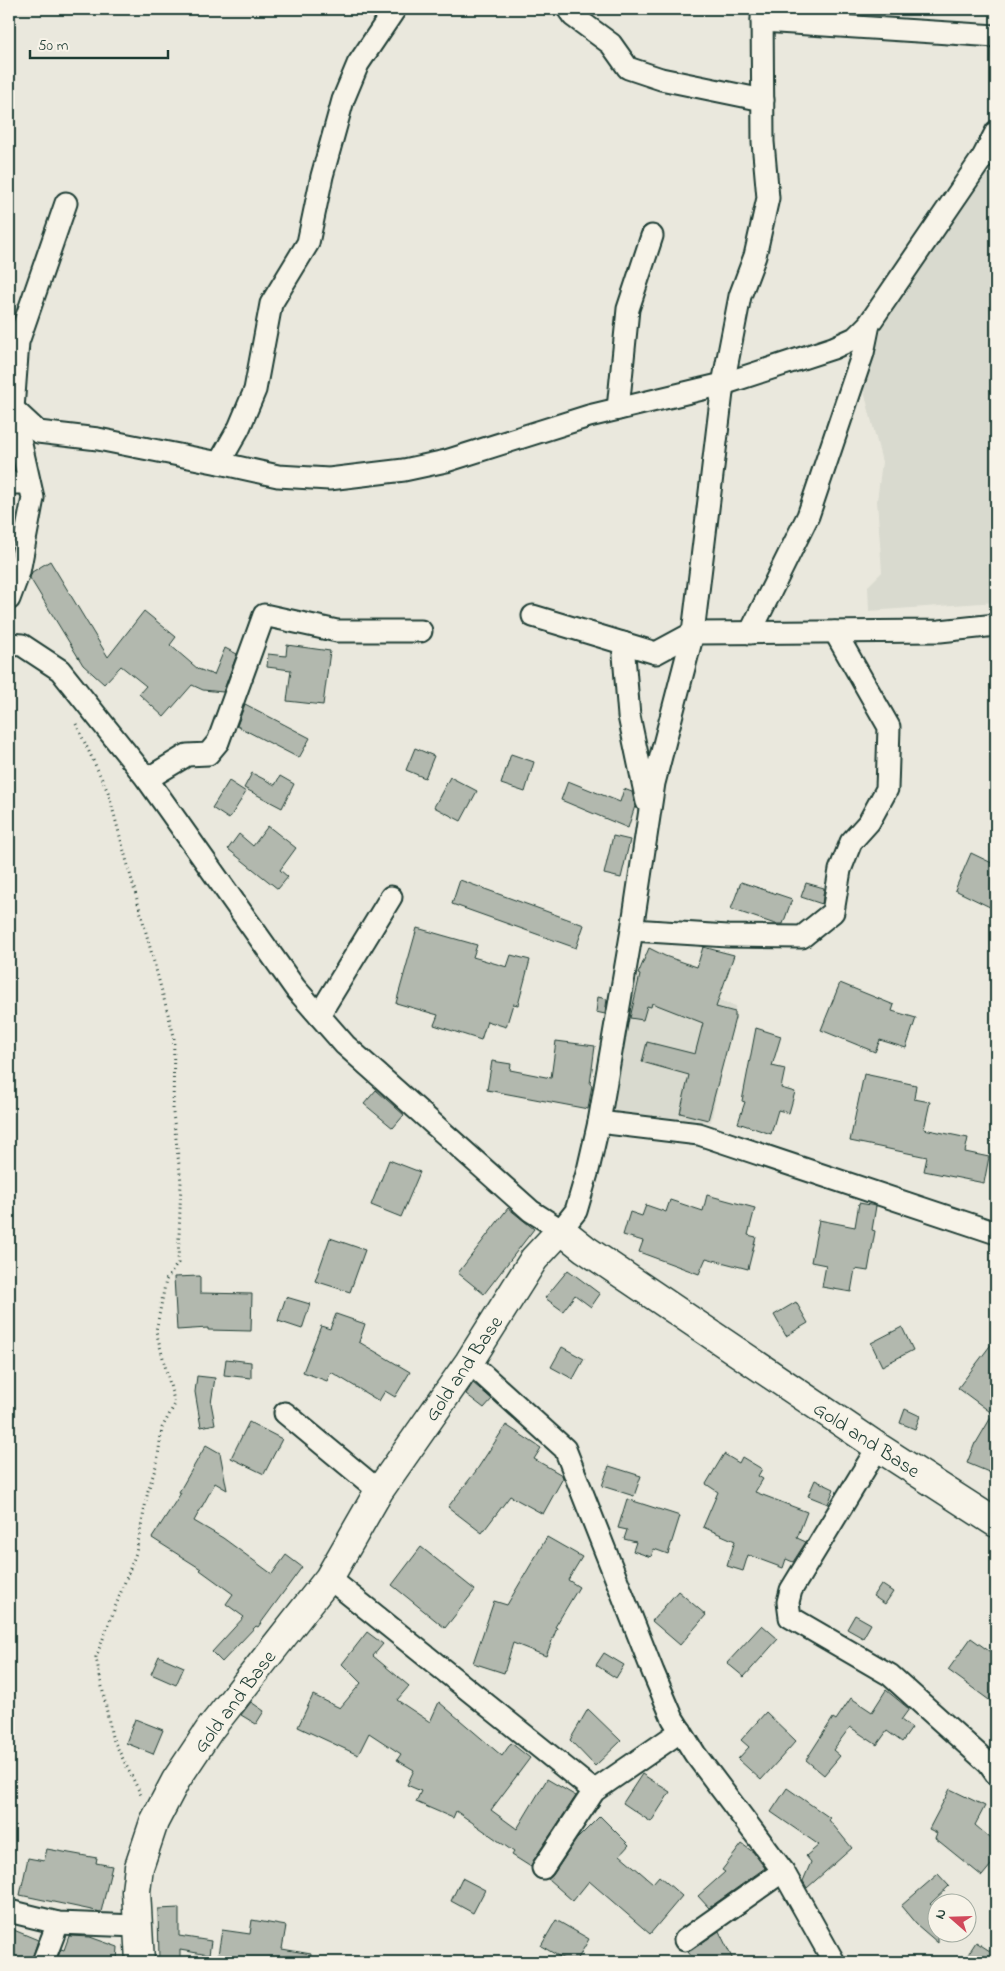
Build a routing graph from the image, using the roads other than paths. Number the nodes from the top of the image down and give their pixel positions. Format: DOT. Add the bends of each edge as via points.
graph roads {
  1 [pos="395,9"];
  2 [pos="568,9"];
  3 [pos="762,15"];
  4 [pos="996,36"];
  5 [pos="763,100"];
  6 [pos="996,132"];
  7 [pos="66,203"];
  8 [pos="652,236"];
  9 [pos="869,324"];
  10 [pos="723,384"];
  11 [pos="11,407"];
  12 [pos="618,409"];
  13 [pos="219,463"];
  14 [pos="19,483"];
  15 [pos="9,599"];
  16 [pos="533,616"];
  17 [pos="996,625"];
  18 [pos="421,631"];
  19 [pos="835,632"];
  20 [pos="693,633"];
  21 [pos="750,633"];
  22 [pos="623,643"];
  23 [pos="9,644"];
  24 [pos="147,779"];
  25 [pos="649,812"];
  26 [pos="391,897"];
  27 [pos="632,930"];
  28 [pos="319,1015"];
  29 [pos="599,1122"];
  30 [pos="561,1230"];
  31 [pos="996,1233"];
  32 [pos="469,1362"];
  33 [pos="284,1413"];
  34 [pos="878,1447"];
  35 [pos="379,1491"];
  36 [pos="996,1523"];
  37 [pos="329,1578"];
  38 [pos="681,1731"];
  39 [pos="996,1774"];
  40 [pos="594,1791"];
  41 [pos="543,1868"];
  42 [pos="783,1872"];
  43 [pos="9,1911"];
  44 [pos="58,1923"];
  45 [pos="137,1926"];
  46 [pos="685,1940"];
  47 [pos="43,1962"];
  48 [pos="140,1962"];
  49 [pos="834,1962"];
  1 -- 13 [label="street" via="358,64 343,100 308,243 271,304 256,390"];
  2 -- 5 [label="street" via="611,44 628,68 661,79"];
  3 -- 4 [label="street"];
  3 -- 5 [label="street"];
  5 -- 10 [label="street" via="768,198 755,256 740,296"];
  6 -- 9 [label="street" via="983,158"];
  7 -- 11 [label="street" via="18,342"];
  8 -- 12 [label="street" via="628,309"];
  9 -- 10 [label="street" via="855,338 833,348"];
  9 -- 21 [label="street" via="863,353 808,516"];
  10 -- 12 [label="street"];
  10 -- 20 [label="street"];
  11 -- 13 [label="street" via="38,432 98,439"];
  11 -- 14 [label="street"];
  12 -- 13 [label="street" via="446,461 404,470 329,479 278,476"];
  14 -- 15 [label="street" via="33,498 19,572"];
  16 -- 22 [label="street"];
  17 -- 19 [label="street" via="940,631"];
  18 -- 24 [label="street" via="337,631 264,615 218,742 208,754 187,754"];
  19 -- 21 [label="street"];
  19 -- 27 [label="street" via="889,727 887,789 870,822 851,842 840,870 833,912 802,937"];
  20 -- 21 [label="street"];
  20 -- 22 [label="street" via="656,653"];
  20 -- 25 [label="street"];
  22 -- 25 [label="street" via="630,716"];
  23 -- 24 [label="street" via="22,645 60,670"];
  24 -- 28 [label="street" via="294,988"];
  25 -- 27 [label="street"];
  26 -- 28 [label="street"];
  27 -- 29 [label="street"];
  28 -- 30 [label="street" via="345,1045 423,1116 531,1211"];
  29 -- 30 [label="street" via="576,1211"];
  29 -- 31 [label="street" via="699,1134"];
  30 -- 32 [label="main road, Gold and Base" via="534,1259"];
  30 -- 34 [label="main road, Gold and Base" via="584,1249"];
  32 -- 35 [label="main road, Gold and Base"];
  32 -- 38 [label="street" via="565,1448 653,1672"];
  33 -- 35 [label="street"];
  34 -- 36 [label="main road, Gold and Base"];
  34 -- 39 [label="street" via="791,1590 788,1602 790,1617 890,1674"];
  35 -- 37 [label="main road, Gold and Base"];
  37 -- 40 [label="street"];
  37 -- 45 [label="main road, Gold and Base" via="210,1729 176,1780 154,1822 138,1867"];
  38 -- 40 [label="street"];
  38 -- 42 [label="street"];
  40 -- 41 [label="street"];
  42 -- 46 [label="street"];
  42 -- 49 [label="street"];
  43 -- 44 [label="street"];
  44 -- 45 [label="street"];
  44 -- 47 [label="street"];
  45 -- 48 [label="main road, Gold and Base"];
}
